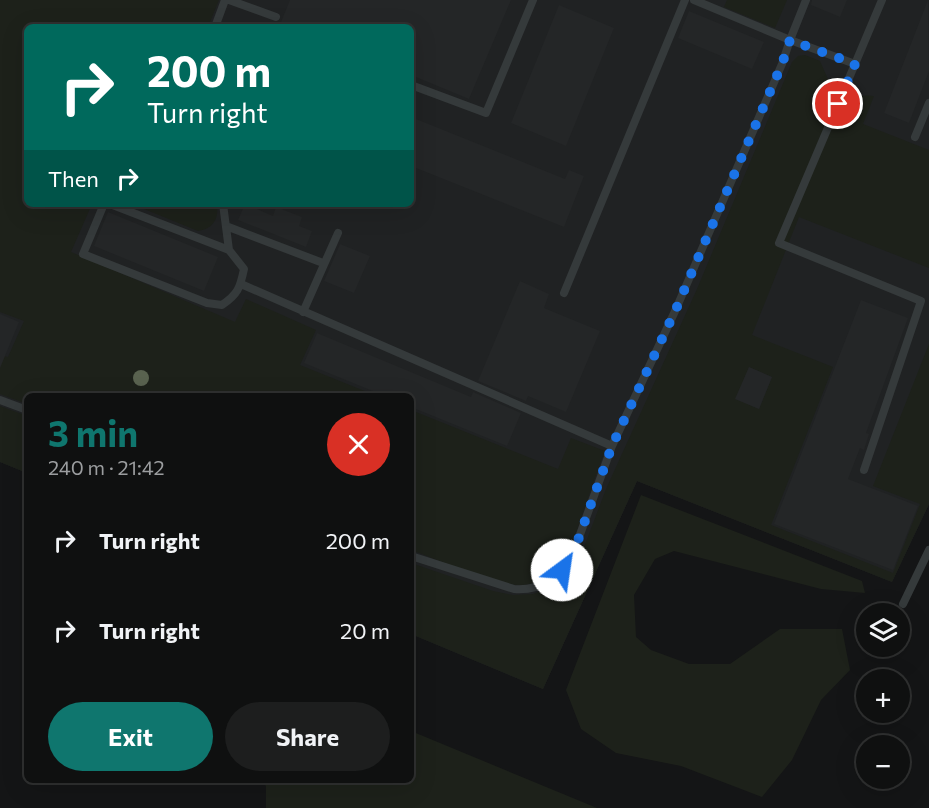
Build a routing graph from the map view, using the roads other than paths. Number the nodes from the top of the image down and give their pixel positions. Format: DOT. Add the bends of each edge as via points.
graph roads {
  1 [pos="227,0"];
  2 [pos="533,0"];
  3 [pos="685,0"];
  4 [pos="694,0"];
  5 [pos="806,0"];
  6 [pos="882,0"];
  7 [pos="276,16"];
  8 [pos="216,24"];
  9 [pos="790,40"];
  10 [pos="855,64"];
  11 [pos="414,86"];
  12 [pos="929,103"];
  13 [pos="915,136"];
  14 [pos="103,207"];
  15 [pos="118,207"];
  16 [pos="224,207"];
  17 [pos="226,226"];
  18 [pos="338,233"];
  19 [pos="229,250"];
  20 [pos="323,263"];
  21 [pos="241,284"];
  22 [pos="564,293"];
  23 [pos="303,312"];
  24 [pos="0,400"];
  25 [pos="24,409"];
  26 [pos="612,446"];
  27 [pos="864,470"];
  28 [pos="929,550"];
  29 [pos="414,557"];
  30 [pos="903,603"];
  1 -- 7 [label="lane"];
  1 -- 8 [label="lane"];
  2 -- 11 [label="lane" via="486,113"];
  3 -- 22 [label="lane"];
  4 -- 9 [label="lane"];
  5 -- 9 [label="lane"];
  6 -- 10 [label="lane"];
  9 -- 10 [label="lane"];
  9 -- 26 [label="lane" via="676,309"];
  10 -- 27 [label="lane" via="779,243 921,301"];
  12 -- 13 [label="lane"];
  14 -- 21 [label="lane" via="83,254 207,303 222,305 235,296"];
  15 -- 19 [label="lane"];
  16 -- 17 [label="lane"];
  17 -- 19 [label="lane"];
  17 -- 20 [label="lane"];
  18 -- 20 [label="lane"];
  19 -- 21 [label="lane" via="244,269"];
  20 -- 23 [label="lane"];
  21 -- 23 [label="lane"];
  23 -- 26 [label="lane"];
  24 -- 25 [label="lane"];
  26 -- 29 [label="lane" via="573,554 552,579 529,590 514,589"];
  28 -- 30 [label="lane"];
}
